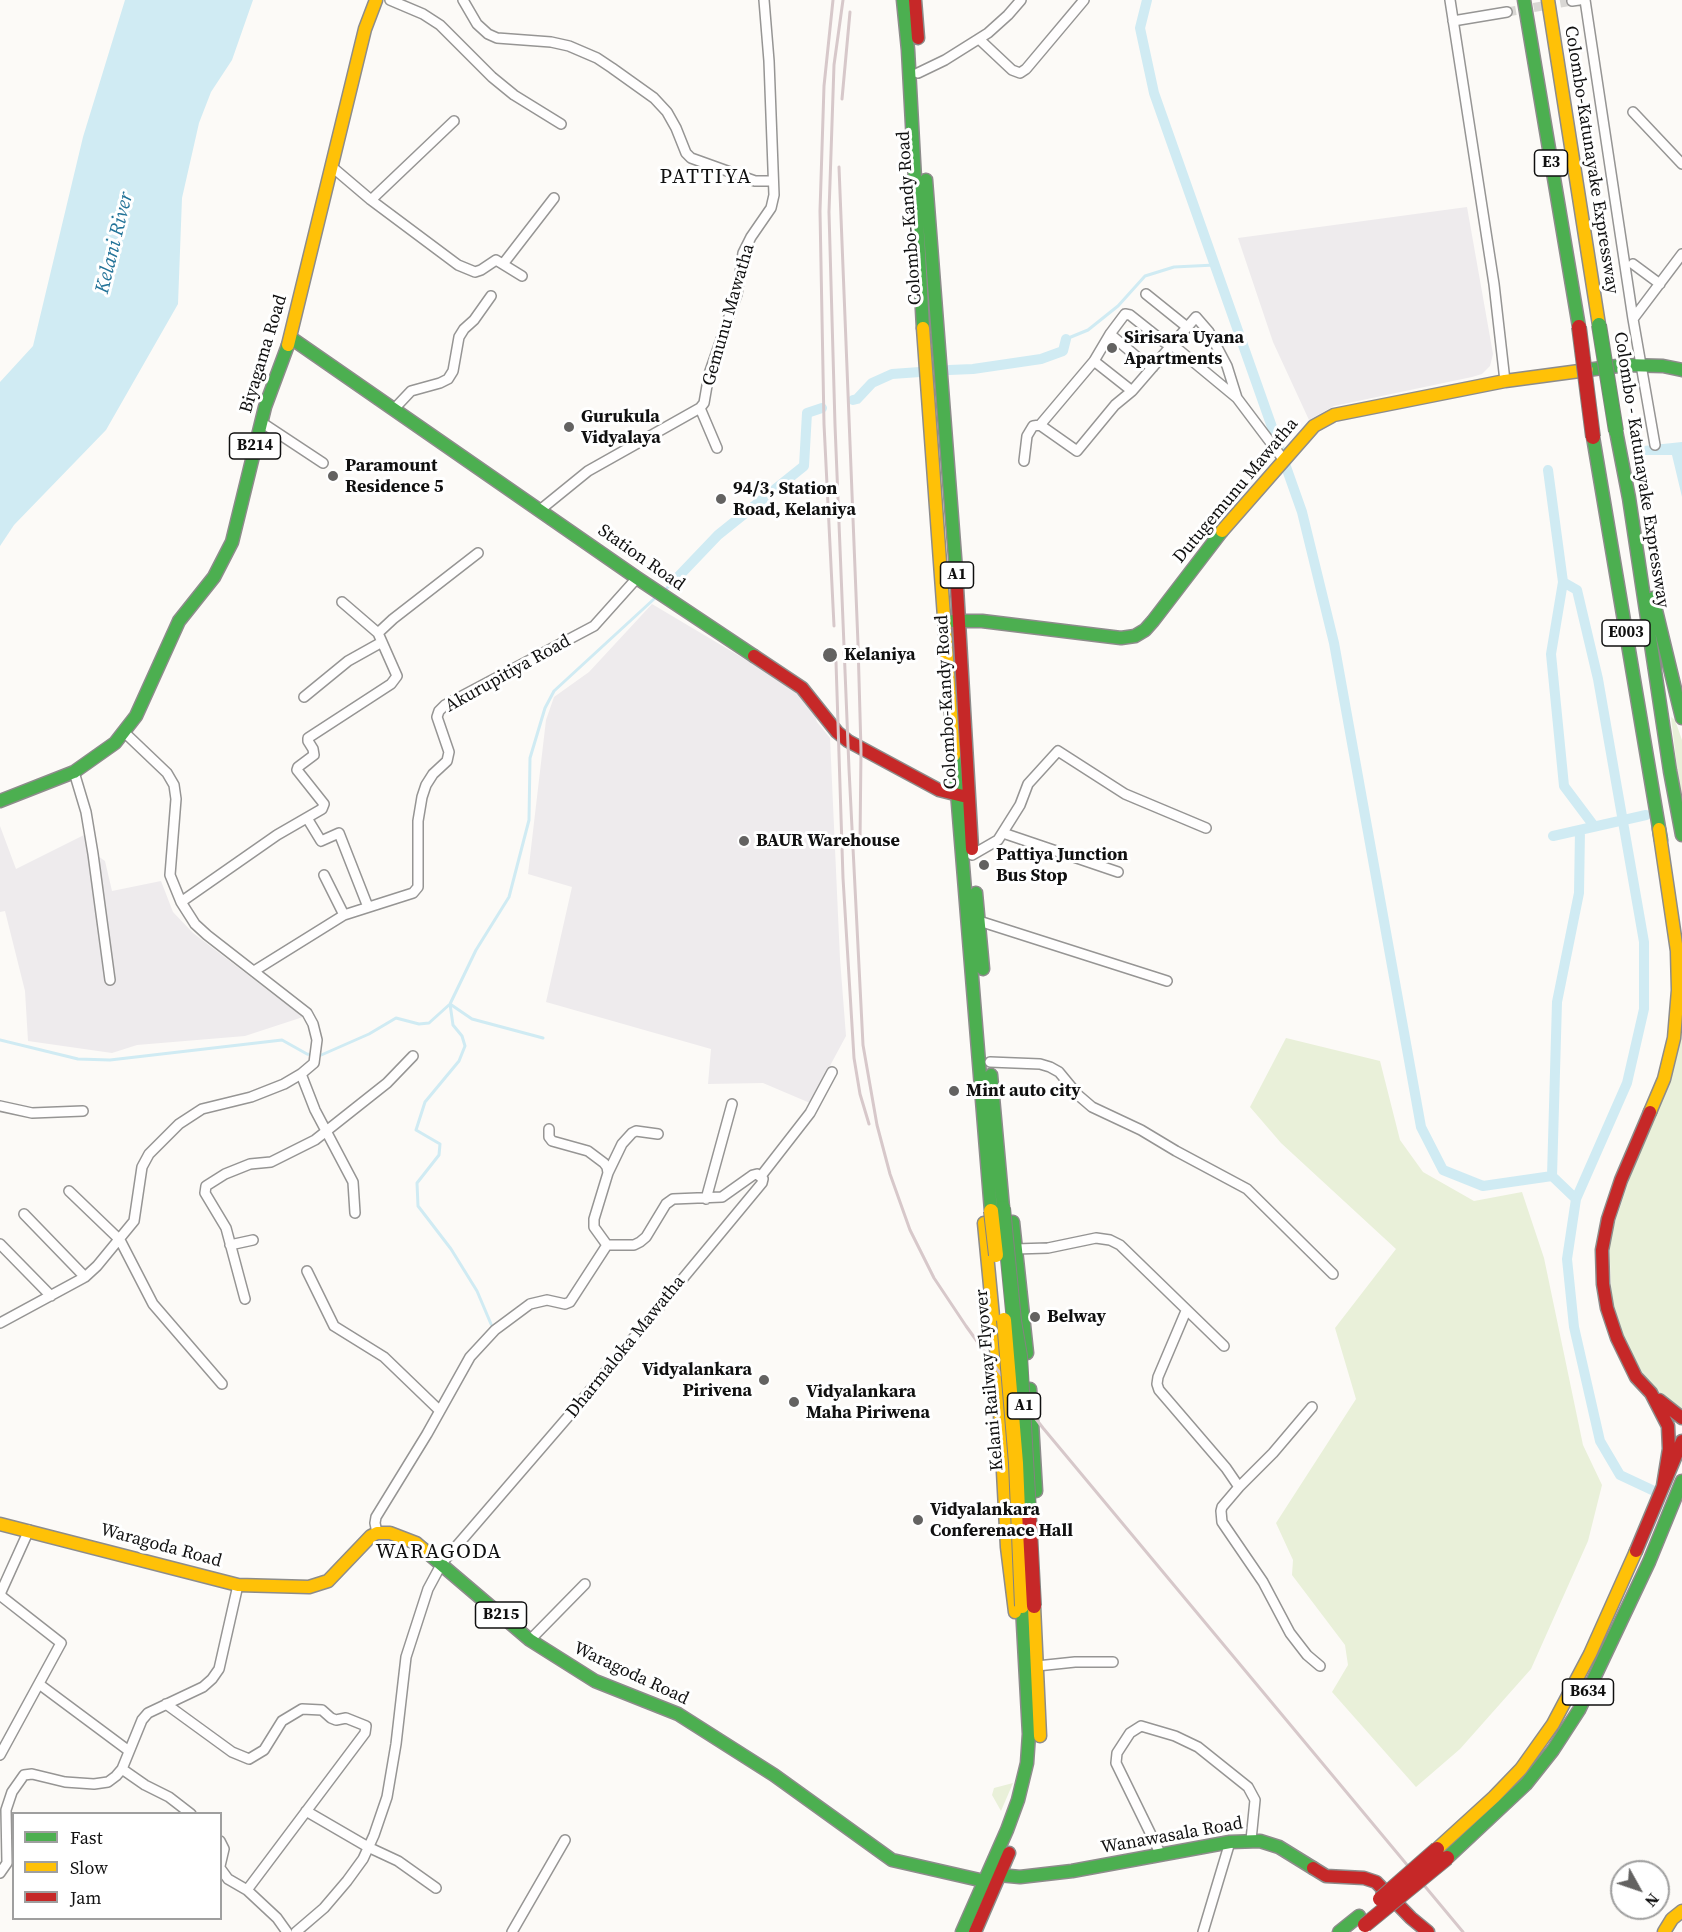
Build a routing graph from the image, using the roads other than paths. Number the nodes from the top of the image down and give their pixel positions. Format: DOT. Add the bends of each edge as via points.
graph roads {
  1 [pos="376,0"];
  2 [pos="390,0"];
  3 [pos="463,0"];
  4 [pos="764,0"];
  5 [pos="903,0"];
  6 [pos="915,0"];
  7 [pos="1021,0"];
  8 [pos="1084,0"];
  9 [pos="1450,0"];
  10 [pos="1524,0"];
  11 [pos="1548,0"];
  12 [pos="1585,0"];
  13 [pos="1507,12"];
  14 [pos="1453,21"];
  15 [pos="979,39"];
  16 [pos="918,74"];
  17 [pos="1633,112"];
  18 [pos="454,121"];
  19 [pos="561,124"];
  20 [pos="1682,164"];
  21 [pos="332,166"];
  22 [pos="773,181"];
  23 [pos="554,198"];
  24 [pos="371,200"];
  25 [pos="1682,254"];
  26 [pos="503,264"];
  27 [pos="1632,264"];
  28 [pos="522,276"];
  29 [pos="1660,284"];
  30 [pos="1146,294"];
  31 [pos="491,296"];
  32 [pos="1633,318"];
  33 [pos="1599,325"];
  34 [pos="1187,327"];
  35 [pos="1579,327"];
  36 [pos="1110,334"];
  37 [pos="291,338"];
  38 [pos="1171,346"];
  39 [pos="1094,361"];
  40 [pos="1642,365"];
  41 [pos="1153,367"];
  42 [pos="1682,370"];
  43 [pos="1505,381"];
  44 [pos="1132,391"];
  45 [pos="1237,398"];
  46 [pos="700,408"];
  47 [pos="394,409"];
  48 [pos="261,422"];
  49 [pos="1040,425"];
  50 [pos="1655,445"];
  51 [pos="717,448"];
  52 [pos="1282,459"];
  53 [pos="1024,461"];
  54 [pos="323,463"];
  55 [pos="1629,498"];
  56 [pos="540,510"];
  57 [pos="478,553"];
  58 [pos="638,578"];
  59 [pos="342,602"];
  60 [pos="960,620"];
  61 [pos="945,622"];
  62 [pos="380,638"];
  63 [pos="304,697"];
  64 [pos="1682,718"];
  65 [pos="124,732"];
  66 [pos="74,772"];
  67 [pos="964,796"];
  68 [pos="0,801"];
  69 [pos="307,818"];
  70 [pos="1206,828"];
  71 [pos="1659,829"];
  72 [pos="1003,833"];
  73 [pos="1682,835"];
  74 [pos="972,855"];
  75 [pos="1118,872"];
  76 [pos="324,874"];
  77 [pos="181,902"];
  78 [pos="368,907"];
  79 [pos="344,915"];
  80 [pos="979,921"];
  81 [pos="1682,922"];
  82 [pos="254,971"];
  83 [pos="110,980"];
  84 [pos="1167,981"];
  85 [pos="413,1056"];
  86 [pos="990,1062"];
  87 [pos="832,1072"];
  88 [pos="301,1074"];
  89 [pos="732,1104"];
  90 [pos="0,1106"];
  91 [pos="83,1111"];
  92 [pos="549,1130"];
  93 [pos="327,1132"];
  94 [pos="658,1134"];
  95 [pos="991,1150"];
  96 [pos="608,1173"];
  97 [pos="761,1176"];
  98 [pos="69,1191"];
  99 [pos="706,1199"];
  100 [pos="355,1213"];
  101 [pos="24,1214"];
  102 [pos="120,1240"];
  103 [pos="253,1240"];
  104 [pos="0,1244"];
  105 [pos="230,1245"];
  106 [pos="607,1245"];
  107 [pos="1015,1249"];
  108 [pos="307,1271"];
  109 [pos="1333,1274"];
  110 [pos="85,1277"];
  111 [pos="51,1296"];
  112 [pos="245,1299"];
  113 [pos="1022,1299"];
  114 [pos="993,1302"];
  115 [pos="1186,1311"];
  116 [pos="0,1323"];
  117 [pos="1224,1346"];
  118 [pos="222,1384"];
  119 [pos="1651,1392"];
  120 [pos="1312,1407"];
  121 [pos="439,1410"];
  122 [pos="1682,1418"];
  123 [pos="1682,1441"];
  124 [pos="1034,1444"];
  125 [pos="1002,1448"];
  126 [pos="1664,1486"];
  127 [pos="1681,1486"];
  128 [pos="1239,1487"];
  129 [pos="0,1524"];
  130 [pos="29,1530"];
  131 [pos="377,1533"];
  132 [pos="442,1563"];
  133 [pos="585,1584"];
  134 [pos="238,1585"];
  135 [pos="1028,1606"];
  136 [pos="530,1640"];
  137 [pos="1037,1661"];
  138 [pos="1113,1662"];
  139 [pos="1320,1666"];
  140 [pos="1025,1679"];
  141 [pos="39,1684"];
  142 [pos="166,1704"];
  143 [pos="129,1751"];
  144 [pos="0,1755"];
  145 [pos="122,1769"];
  146 [pos="306,1811"];
  147 [pos="189,1812"];
  148 [pos="565,1840"];
  149 [pos="1251,1840"];
  150 [pos="1230,1842"];
  151 [pos="368,1847"];
  152 [pos="1442,1853"];
  153 [pos="1160,1854"];
  154 [pos="222,1870"];
  155 [pos="0,1873"];
  156 [pos="999,1875"];
  157 [pos="984,1881"];
  158 [pos="436,1888"];
  159 [pos="246,1890"];
  160 [pos="1682,1911"];
  161 [pos="1360,1925"];
  162 [pos="287,1932"];
  163 [pos="296,1932"];
  164 [pos="512,1932"];
  165 [pos="962,1932"];
  166 [pos="975,1932"];
  167 [pos="1203,1932"];
  168 [pos="1339,1932"];
  169 [pos="1428,1932"];
  170 [pos="1664,1932"];
  1 -- 21 [label="main road, Biyagama Road / B214" via="365,29"];
  2 -- 19 [label="street" via="440,25 492,78"];
  3 -- 22 [label="street" via="488,34 569,46 612,68 667,112 691,158 755,181"];
  4 -- 22 [label="street, Gemunu Mawatha"];
  5 -- 61 [label="main road, Colombo-Kandy Road / A1"];
  6 -- 16 [label="main road, Colombo-Kandy Road / A1"];
  7 -- 15 [label="street"];
  8 -- 15 [label="street" via="1020,73"];
  9 -- 14 [label="street"];
  10 -- 35 [label="main road, E3"];
  11 -- 33 [label="main road, Colombo-Katunayake Expressway / E3"];
  12 -- 32 [label="street"];
  13 -- 14 [label="street"];
  14 -- 43 [label="street"];
  15 -- 16 [label="street"];
  16 -- 60 [label="main road, Colombo-Kandy Road / A1"];
  17 -- 20 [label="street"];
  18 -- 24 [label="street"];
  21 -- 24 [label="street"];
  21 -- 37 [label="main road, Biyagama Road / B214"];
  22 -- 46 [label="street, Gemunu Mawatha" via="771,208 743,253 737,294"];
  23 -- 26 [label="street"];
  24 -- 26 [label="street" via="470,271 481,270 496,260"];
  25 -- 29 [label="street"];
  26 -- 28 [label="street"];
  27 -- 29 [label="street"];
  29 -- 32 [label="street"];
  30 -- 34 [label="street"];
  31 -- 47 [label="street" via="459,337 448,379 411,391"];
  32 -- 40 [label="street"];
  33 -- 55 [label="main road, Colombo - Katunayake Expressway / E003, bridge"];
  34 -- 38 [label="street"];
  34 -- 45 [label="street" via="1196,317 1209,332 1227,366"];
  35 -- 71 [label="main road, E003, bridge" via="1593,436"];
  36 -- 38 [label="street" via="1125,314"];
  36 -- 39 [label="street"];
  36 -- 41 [label="street"];
  37 -- 47 [label="main road, Station Road"];
  37 -- 48 [label="main road, Biyagama Road / B214"];
  38 -- 41 [label="street"];
  38 -- 45 [label="street"];
  39 -- 44 [label="street"];
  39 -- 49 [label="street"];
  40 -- 42 [label="main road, Dutugemunu Mawatha"];
  40 -- 43 [label="main road, Dutugemunu Mawatha"];
  40 -- 50 [label="street"];
  41 -- 44 [label="street"];
  43 -- 52 [label="main road, Dutugemunu Mawatha" via="1334,415 1314,426"];
  44 -- 49 [label="street" via="1115,405 1077,452"];
  45 -- 52 [label="street"];
  46 -- 51 [label="street"];
  46 -- 56 [label="street, Gemunu Mawatha" via="588,471"];
  47 -- 56 [label="main road, Station Road"];
  48 -- 54 [label="street"];
  48 -- 65 [label="main road, Biyagama Road / B214" via="232,542 214,577 179,621 136,716"];
  49 -- 53 [label="street" via="1033,426 1027,436"];
  52 -- 60 [label="main road, Dutugemunu Mawatha" via="1153,621 1135,636 1112,638"];
  55 -- 64 [label="main road"];
  55 -- 73 [label="main road, Colombo - Katunayake Expressway / E003"];
  56 -- 58 [label="main road, Station Road"];
  57 -- 62 [label="street" via="393,619"];
  58 -- 67 [label="main road, Station Road" via="802,688 848,741 939,790"];
  58 -- 78 [label="street, Akurupitiya Road" via="594,626 439,711 437,717 449,752 422,797 418,887 413,893"];
  59 -- 62 [label="street"];
  60 -- 61 [label="main road, Dutugemunu Mawatha"];
  60 -- 67 [label="main road, Colombo-Kandy Road / A1"];
  61 -- 67 [label="main road, Colombo-Kandy Road / A1"];
  62 -- 63 [label="street"];
  62 -- 69 [label="street" via="397,676 309,738 315,753 297,770 324,804"];
  65 -- 66 [label="main road, Biyagama Road / B214"];
  65 -- 77 [label="street" via="167,773 174,785 170,875"];
  66 -- 68 [label="main road, Biyagama Road / B214"];
  66 -- 83 [label="street" via="86,812"];
  67 -- 74 [label="main road, Colombo-Kandy Road / A1"];
  67 -- 95 [label="main road, Colombo-Kandy Road / A1"];
  69 -- 77 [label="street" via="277,834"];
  69 -- 78 [label="street" via="321,841 339,833"];
  70 -- 72 [label="street" via="1125,794 1058,751 1028,784"];
  71 -- 81 [label="main road, E003"];
  71 -- 119 [label="main road" via="1677,951 1674,1038 1664,1079 1621,1180 1602,1250 1607,1308 1617,1338 1636,1377"];
  72 -- 74 [label="street"];
  72 -- 75 [label="street"];
  74 -- 80 [label="main road, Colombo-Kandy Road / A1"];
  76 -- 79 [label="street"];
  77 -- 82 [label="street" via="195,924"];
  78 -- 79 [label="street, Akurupitiya Road"];
  79 -- 82 [label="street, Akurupitiya Road"];
  80 -- 84 [label="street"];
  80 -- 86 [label="main road, Colombo-Kandy Road / A1"];
  82 -- 88 [label="street" via="307,1013 313,1024 317,1040 314,1063"];
  85 -- 93 [label="street" via="387,1083"];
  86 -- 95 [label="main road, Colombo-Kandy Road / A1"];
  86 -- 109 [label="street" via="1040,1064 1059,1072 1092,1107 1246,1189"];
  87 -- 97 [label="street, Dharmaloka Mawatha" via="810,1113"];
  88 -- 93 [label="street"];
  88 -- 102 [label="street" via="252,1097 202,1109 172,1131 142,1167 135,1221"];
  89 -- 99 [label="street"];
  90 -- 91 [label="street" via="32,1113"];
  92 -- 96 [label="street" via="552,1141 588,1151 604,1163"];
  93 -- 100 [label="street" via="353,1182"];
  93 -- 105 [label="street" via="271,1162 250,1164 206,1186 205,1193 226,1228"];
  94 -- 96 [label="street" via="632,1133"];
  95 -- 107 [label="main road" via="1009,1186"];
  95 -- 114 [label="main road" via="982,1192"];
  95 -- 135 [label="main road, Kelani Railway Flyover / A1, bridge" via="1023,1390"];
  96 -- 106 [label="street" via="594,1219 594,1227"];
  97 -- 99 [label="street" via="753,1175 722,1197"];
  97 -- 132 [label="street, Dharmaloka Mawatha" via="762,1183 746,1203 523,1472"];
  98 -- 102 [label="street"];
  99 -- 106 [label="street" via="673,1199 640,1242"];
  101 -- 110 [label="street"];
  102 -- 110 [label="street"];
  102 -- 118 [label="street" via="153,1304"];
  103 -- 105 [label="street"];
  104 -- 111 [label="street"];
  105 -- 112 [label="street"];
  106 -- 121 [label="street" via="570,1302 547,1300 530,1304 495,1330 470,1357"];
  107 -- 113 [label="main road"];
  107 -- 115 [label="street" via="1110,1240 1120,1245"];
  108 -- 121 [label="street" via="334,1326 384,1357"];
  110 -- 111 [label="street"];
  111 -- 116 [label="street"];
  113 -- 114 [label="main road"];
  113 -- 124 [label="main road"];
  114 -- 125 [label="main road"];
  115 -- 117 [label="street"];
  115 -- 128 [label="street" via="1157,1384"];
  119 -- 122 [label="main road"];
  119 -- 126 [label="main road" via="1669,1434"];
  120 -- 128 [label="street"];
  121 -- 131 [label="street" via="376,1517"];
  123 -- 126 [label="main road, B634"];
  124 -- 125 [label="main road"];
  124 -- 137 [label="main road" via="1043,1632"];
  125 -- 140 [label="main road" via="1007,1547"];
  126 -- 152 [label="main road, B634" via="1590,1654 1553,1724 1521,1768"];
  127 -- 152 [label="main road, B634" via="1579,1710 1553,1750 1526,1784"];
  128 -- 139 [label="street" via="1222,1507 1222,1522 1263,1582 1290,1633"];
  129 -- 130 [label="main road, Waragoda Road"];
  130 -- 134 [label="main road, Waragoda Road"];
  130 -- 141 [label="street" via="1,1592 61,1643"];
  131 -- 132 [label="main road, Waragoda Road / B215" via="390,1533 416,1543"];
  131 -- 134 [label="main road, Waragoda Road" via="336,1574 319,1585"];
  132 -- 136 [label="main road, Waragoda Road / B215"];
  132 -- 151 [label="street, Dharmaloka Mawatha" via="428,1589 406,1657 387,1797"];
  133 -- 136 [label="street"];
  134 -- 142 [label="street" via="219,1669 203,1687"];
  135 -- 137 [label="main road, Kelani Railway Flyover / A1"];
  135 -- 140 [label="main road, Kelani Railway Flyover / A1"];
  136 -- 157 [label="main road, Waragoda Road / B215" via="595,1681 678,1714 774,1775 892,1860"];
  137 -- 138 [label="street"];
  137 -- 156 [label="main road, A1" via="1040,1738 1036,1773 1024,1819"];
  140 -- 157 [label="main road, A1" via="1029,1734 1025,1774 1011,1821"];
  141 -- 143 [label="street"];
  141 -- 144 [label="street"];
  142 -- 143 [label="street" via="142,1720"];
  142 -- 146 [label="street" via="232,1752 249,1759 264,1750 282,1721 302,1709 322,1710 336,1720 366,1726 365,1733"];
  143 -- 145 [label="street"];
  145 -- 147 [label="street"];
  145 -- 155 [label="street" via="108,1782 94,1784 24,1775 6,1810 7,1863"];
  146 -- 151 [label="street"];
  146 -- 159 [label="street"];
  148 -- 164 [label="street"];
  149 -- 150 [label="main road, Wanawasala Road"];
  149 -- 153 [label="street" via="1255,1800 1248,1787 1198,1747 1141,1726 1130,1733 1117,1752 1116,1762"];
  149 -- 169 [label="main road, Wanawasala Road" via="1279,1847 1326,1876 1376,1882"];
  150 -- 153 [label="main road, Wanawasala Road"];
  150 -- 167 [label="street"];
  151 -- 158 [label="street" via="398,1861"];
  151 -- 163 [label="street, Dharmaloka Mawatha" via="347,1881"];
  152 -- 161 [label="main road, B634, bridge"];
  153 -- 156 [label="main road, Wanawasala Road" via="1072,1871 1020,1877"];
  154 -- 159 [label="street" via="228,1879"];
  156 -- 157 [label="main road"];
  156 -- 166 [label="main road, A1"];
  157 -- 165 [label="main road, A1"];
  159 -- 162 [label="street" via="277,1917"];
  160 -- 170 [label="main road"];
  161 -- 168 [label="main road, B634"];
}
